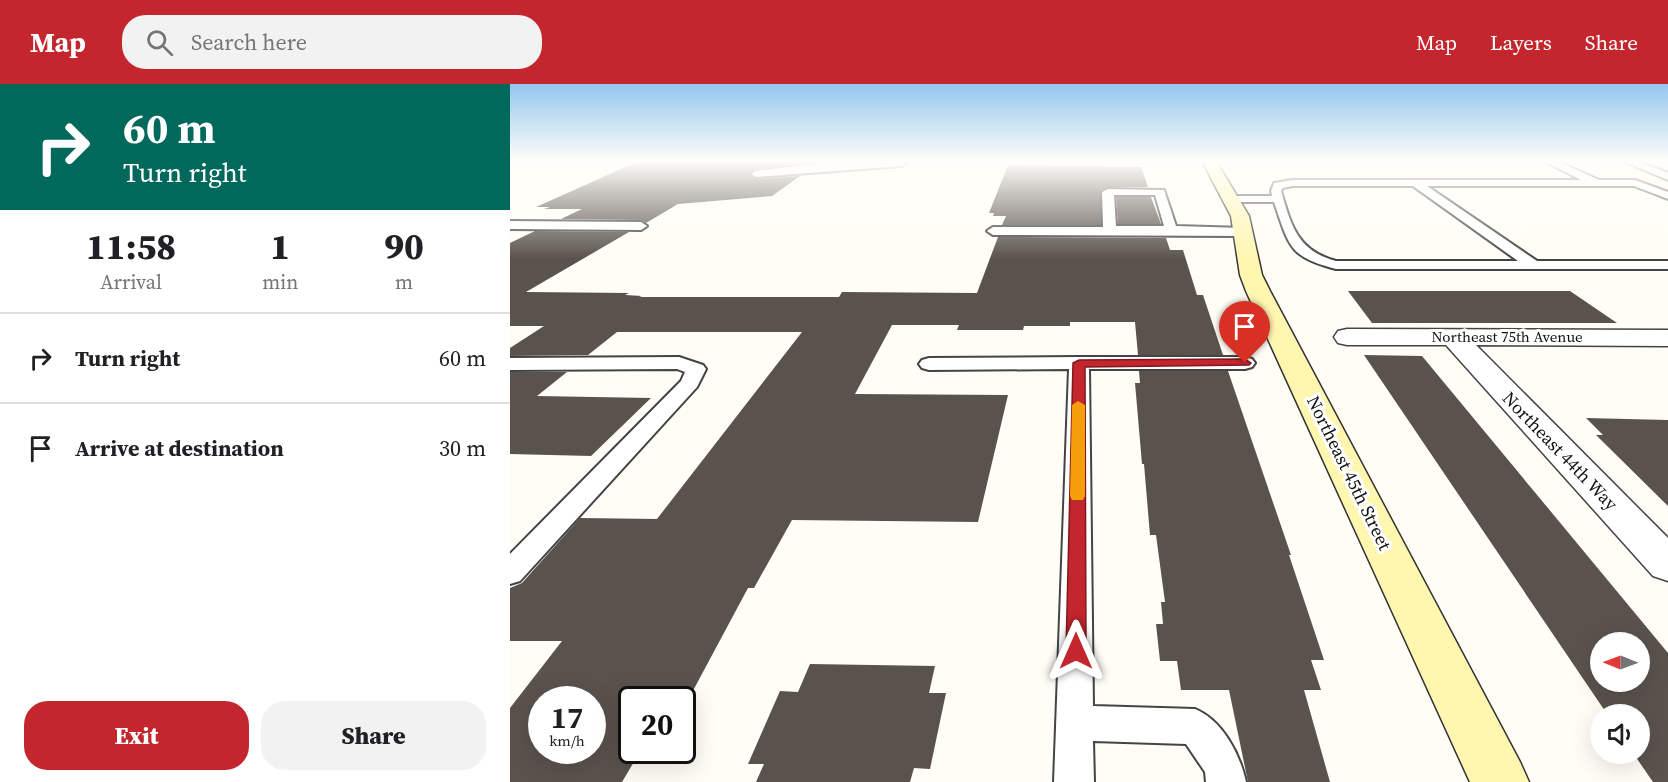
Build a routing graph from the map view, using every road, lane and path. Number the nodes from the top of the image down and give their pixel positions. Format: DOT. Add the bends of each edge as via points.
graph roads {
  1 [pos="1108,194"];
  2 [pos="1160,194"];
  3 [pos="1228,194"];
  4 [pos="1277,194"];
  5 [pos="1430,194"];
  6 [pos="1231,199"];
  7 [pos="1278,199"];
  8 [pos="510,225"];
  9 [pos="641,226"];
  10 [pos="1110,230"];
  11 [pos="1172,230"];
  12 [pos="993,231"];
  13 [pos="1244,232"];
  14 [pos="1534,265"];
  15 [pos="1668,265"];
  16 [pos="1347,337"];
  17 [pos="1453,337"];
  18 [pos="1668,338"];
  19 [pos="1079,363"];
  20 [pos="1245,363"];
  21 [pos="510,364"];
  22 [pos="929,364"];
  23 [pos="1668,564"];
  24 [pos="510,573"];
  25 [pos="1075,723"];
  26 [pos="1074,782"];
  27 [pos="1226,782"];
  28 [pos="1500,782"];
  1 -- 10 [label="lane"];
  2 -- 11 [label="lane"];
  3 -- 6 [label="street, Northeast 45th Street"];
  4 -- 7 [label="lane"];
  5 -- 14 [label="lane"];
  6 -- 7 [label="lane"];
  6 -- 13 [label="street, Northeast 45th Street"];
  7 -- 14 [label="lane" via="1298,248 1317,261 1336,265"];
  8 -- 9 [label="lane"];
  10 -- 11 [label="lane"];
  10 -- 12 [label="lane"];
  11 -- 13 [label="lane"];
  13 -- 28 [label="street, Northeast 45th Street" via="1251,275 1258,291"];
  14 -- 15 [label="lane"];
  16 -- 17 [label="street, Northeast 75th Avenue"];
  17 -- 18 [label="street, Northeast 75th Avenue"];
  17 -- 23 [label="street, Northeast 44th Way"];
  19 -- 20 [label="lane"];
  19 -- 22 [label="lane"];
  19 -- 25 [label="lane"];
  21 -- 24 [label="lane" via="679,363 696,369 690,383"];
  25 -- 26 [label="lane"];
  25 -- 27 [label="lane" via="1194,727 1223,765"];
}
